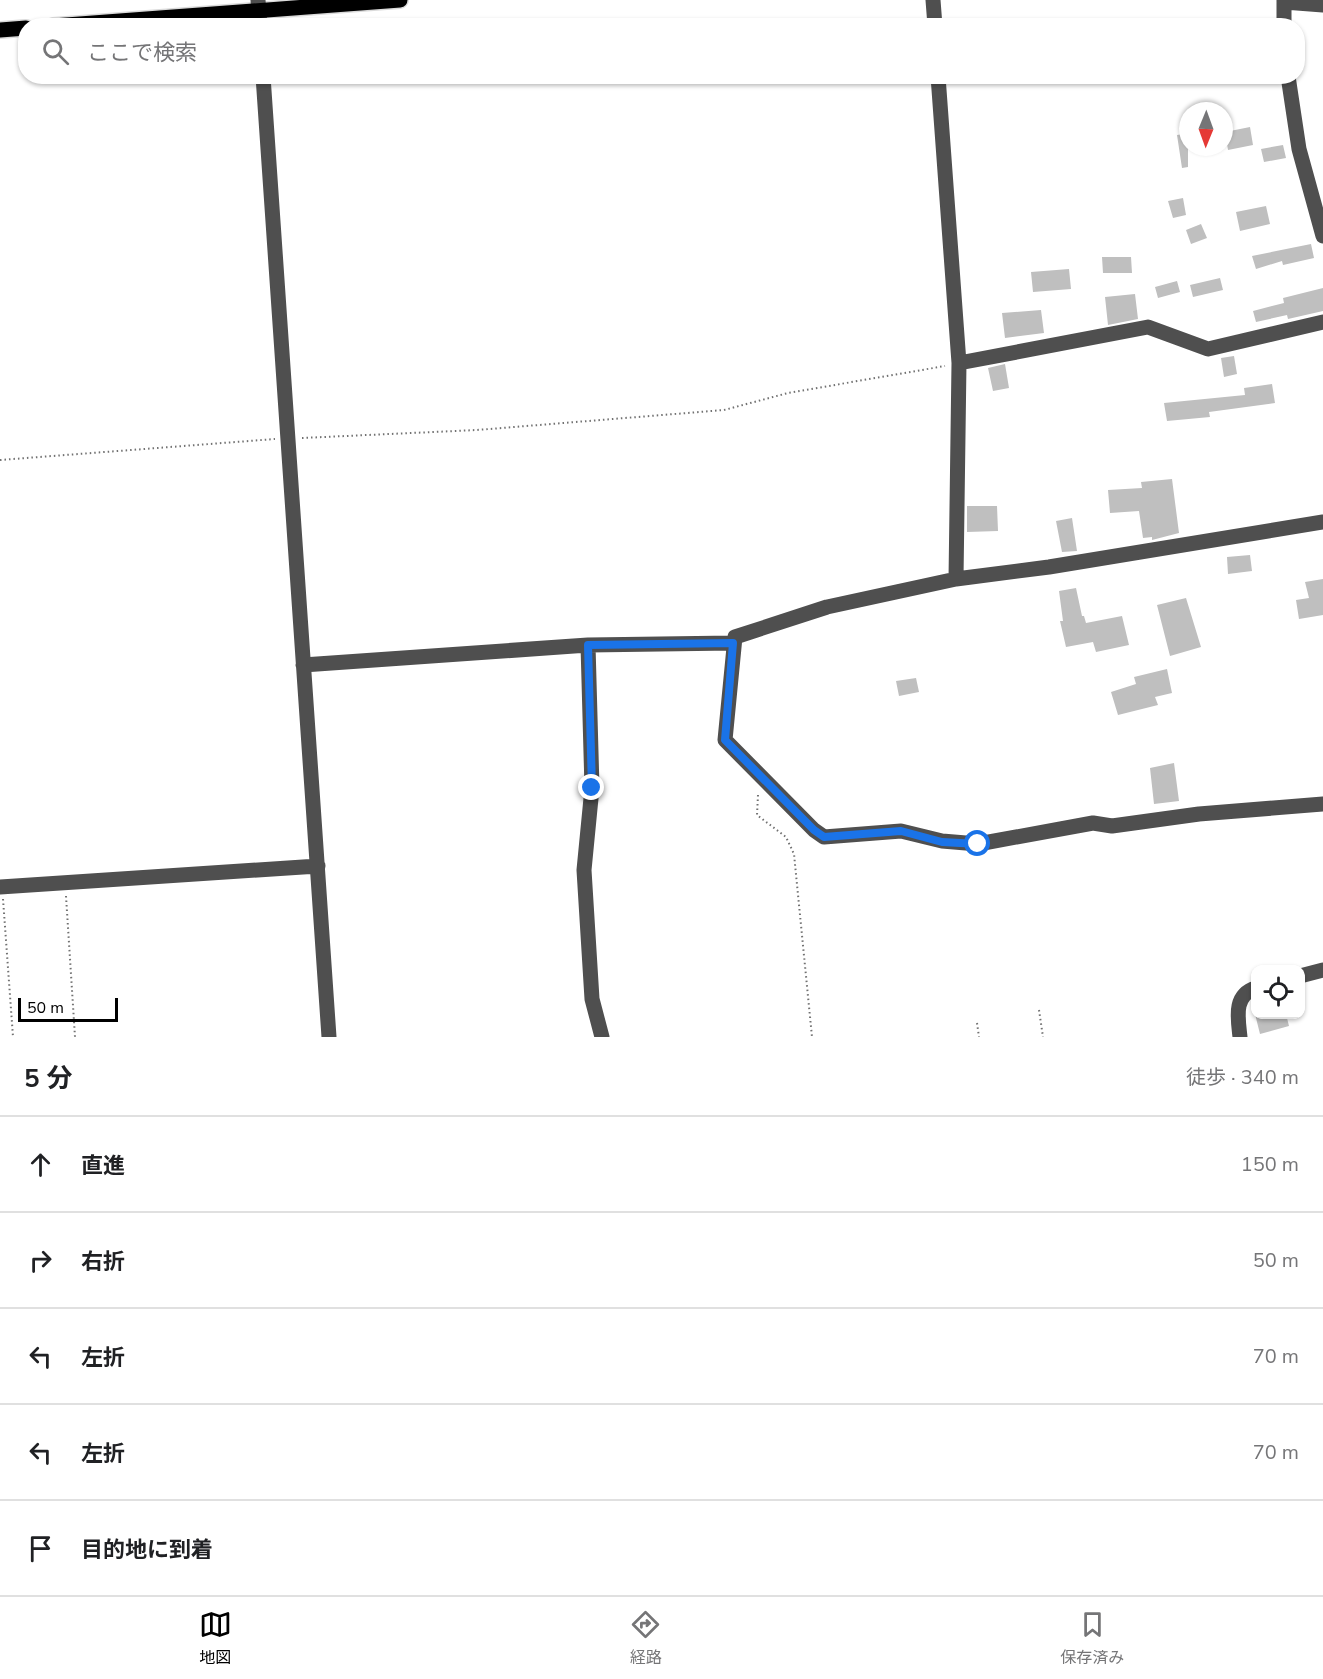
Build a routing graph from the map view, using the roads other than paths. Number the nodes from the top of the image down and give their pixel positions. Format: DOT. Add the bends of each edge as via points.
graph roads {
  1 [pos="399,0"];
  2 [pos="933,0"];
  3 [pos="1284,1"];
  4 [pos="258,5"];
  5 [pos="1323,5"];
  6 [pos="131,18"];
  7 [pos="934,18"];
  8 [pos="1284,18"];
  9 [pos="18,29"];
  10 [pos="0,30"];
  11 [pos="264,84"];
  12 [pos="939,84"];
  13 [pos="1289,84"];
  14 [pos="1323,236"];
  15 [pos="1323,322"];
  16 [pos="959,363"];
  17 [pos="1323,522"];
  18 [pos="956,579"];
  19 [pos="733,643"];
  20 [pos="588,645"];
  21 [pos="303,665"];
  22 [pos="1323,804"];
  23 [pos="318,866"];
  24 [pos="1,887"];
  25 [pos="1323,970"];
  26 [pos="1305,975"];
  27 [pos="1251,990"];
  28 [pos="330,1037"];
  29 [pos="602,1037"];
  30 [pos="1240,1037"];
  1 -- 4 [label="main road"];
  2 -- 7 [label="street"];
  3 -- 5 [label="street"];
  3 -- 8 [label="street"];
  4 -- 6 [label="main road"];
  9 -- 10 [label="main road"];
  11 -- 21 [label="street"];
  12 -- 16 [label="street"];
  13 -- 14 [label="street" via="1299,149"];
  15 -- 16 [label="street" via="1208,349 1148,327"];
  16 -- 18 [label="street"];
  17 -- 18 [label="street"];
  18 -- 19 [label="street" via="827,607 735,637"];
  19 -- 20 [label="street"];
  19 -- 22 [label="street" via="725,740 824,837 901,831 942,842 978,844 1092,823 1112,826"];
  20 -- 21 [label="street"];
  20 -- 29 [label="street" via="592,788 584,870 592,999"];
  21 -- 23 [label="street"];
  23 -- 24 [label="street"];
  23 -- 28 [label="street"];
  25 -- 26 [label="street"];
  27 -- 30 [label="street" via="1239,1000"];
}
